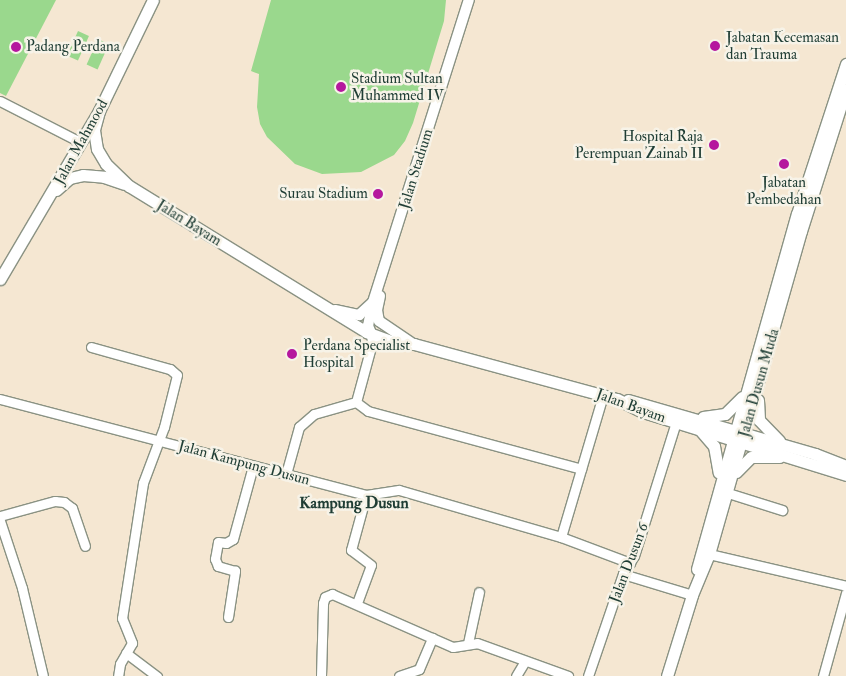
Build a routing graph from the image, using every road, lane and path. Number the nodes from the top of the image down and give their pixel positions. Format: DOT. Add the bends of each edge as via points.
graph roads {
  1 [pos="153,0"];
  2 [pos="469,0"];
  3 [pos="846,64"];
  4 [pos="846,91"];
  5 [pos="0,101"];
  6 [pos="98,111"];
  7 [pos="80,142"];
  8 [pos="129,186"];
  9 [pos="52,195"];
  10 [pos="0,278"];
  11 [pos="382,280"];
  12 [pos="373,302"];
  13 [pos="324,307"];
  14 [pos="371,334"];
  15 [pos="414,344"];
  16 [pos="91,347"];
  17 [pos="754,382"];
  18 [pos="603,395"];
  19 [pos="0,399"];
  20 [pos="356,402"];
  21 [pos="681,418"];
  22 [pos="696,428"];
  23 [pos="738,436"];
  24 [pos="158,441"];
  25 [pos="782,444"];
  26 [pos="795,458"];
  27 [pos="253,466"];
  28 [pos="846,466"];
  29 [pos="581,469"];
  30 [pos="286,474"];
  31 [pos="846,475"];
  32 [pos="726,487"];
  33 [pos="366,495"];
  34 [pos="782,510"];
  35 [pos="0,516"];
  36 [pos="0,521"];
  37 [pos="561,537"];
  38 [pos="85,546"];
  39 [pos="709,554"];
  40 [pos="630,564"];
  41 [pos="623,574"];
  42 [pos="846,586"];
  43 [pos="479,592"];
  44 [pos="846,593"];
  45 [pos="692,595"];
  46 [pos="357,603"];
  47 [pos="228,617"];
  48 [pos="432,638"];
  49 [pos="468,643"];
  50 [pos="126,653"];
  51 [pos="525,661"];
  52 [pos="43,676"];
  53 [pos="118,676"];
  54 [pos="157,676"];
  55 [pos="321,676"];
  56 [pos="399,676"];
  57 [pos="516,676"];
  58 [pos="568,676"];
  59 [pos="588,676"];
  60 [pos="667,676"];
  61 [pos="822,676"];
  1 -- 6 [label="main road, Jalan Mahmood"];
  2 -- 11 [label="street, Jalan Stadium"];
  3 -- 17 [label="main road" via="797,214"];
  4 -- 17 [label="main road, Jalan Dusun Muda"];
  5 -- 7 [label="street"];
  6 -- 7 [label="main road, Jalan Mahmood"];
  6 -- 8 [label="main road, Jalan Bayam" via="94,130 97,149 106,164"];
  7 -- 9 [label="main road, Jalan Mahmood"];
  8 -- 9 [label="main road" via="104,177 83,175 70,178"];
  8 -- 13 [label="main road, Jalan Bayam"];
  9 -- 10 [label="main road, Jalan Mahmood"];
  11 -- 12 [label="street"];
  11 -- 15 [label="street, Jalan Bayam" via="377,310 379,322"];
  12 -- 13 [label="street, Jalan Bayam" via="359,315"];
  12 -- 14 [label="street" via="368,326"];
  13 -- 14 [label="main road, Jalan Bayam"];
  14 -- 15 [label="main road, Jalan Bayam" via="396,343"];
  14 -- 20 [label="street" via="372,343"];
  15 -- 18 [label="main road, Jalan Bayam"];
  16 -- 24 [label="street" via="176,372 178,379"];
  17 -- 21 [label="main road" via="725,414 711,418"];
  17 -- 23 [label="main road"];
  17 -- 25 [label="main road" via="759,420"];
  18 -- 21 [label="main road, Jalan Bayam"];
  18 -- 29 [label="street"];
  19 -- 24 [label="street, Jalan Kampung Dusun"];
  20 -- 29 [label="street" via="368,410"];
  20 -- 30 [label="street" via="314,414 299,427"];
  21 -- 22 [label="main road, Jalan Bayam"];
  21 -- 23 [label="main road"];
  21 -- 40 [label="street, Jalan Dusun 6"];
  22 -- 23 [label="main road, Jalan Bayam"];
  22 -- 32 [label="main road" via="714,446"];
  23 -- 25 [label="main road"];
  23 -- 26 [label="main road, Jalan Bayam"];
  23 -- 32 [label="main road"];
  24 -- 27 [label="street, Jalan Kampung Dusun"];
  24 -- 50 [label="street" via="143,483 122,616 132,639"];
  25 -- 28 [label="main road"];
  26 -- 31 [label="main road, Jalan Bayam"];
  26 -- 32 [label="main road" via="751,457 738,468"];
  27 -- 30 [label="street, Jalan Kampung Dusun"];
  27 -- 47 [label="street" via="232,539 226,543 218,542 215,559 218,566 235,571"];
  29 -- 37 [label="street"];
  30 -- 33 [label="street, Jalan Kampung Dusun"];
  32 -- 34 [label="street"];
  32 -- 39 [label="main road"];
  32 -- 45 [label="main road"];
  33 -- 37 [label="street, Jalan Kampung Dusun" via="399,490"];
  33 -- 46 [label="street" via="351,550 371,566"];
  35 -- 38 [label="street" via="54,501 64,502 72,508"];
  36 -- 52 [label="street" via="22,588"];
  37 -- 40 [label="street, Jalan Kampung Dusun"];
  39 -- 42 [label="street"];
  39 -- 45 [label="main road"];
  40 -- 41 [label="street, Jalan Dusun 6"];
  41 -- 45 [label="street"];
  41 -- 59 [label="street, Jalan Dusun 6"];
  43 -- 49 [label="street"];
  44 -- 61 [label="street"];
  45 -- 60 [label="main road"];
  46 -- 48 [label="street"];
  46 -- 55 [label="street" via="332,594 324,600"];
  48 -- 49 [label="street" via="453,647"];
  48 -- 56 [label="street" via="419,669"];
  49 -- 51 [label="street" via="477,643"];
  50 -- 53 [label="street"];
  50 -- 54 [label="street"];
  51 -- 57 [label="street"];
  51 -- 58 [label="street"];
}
